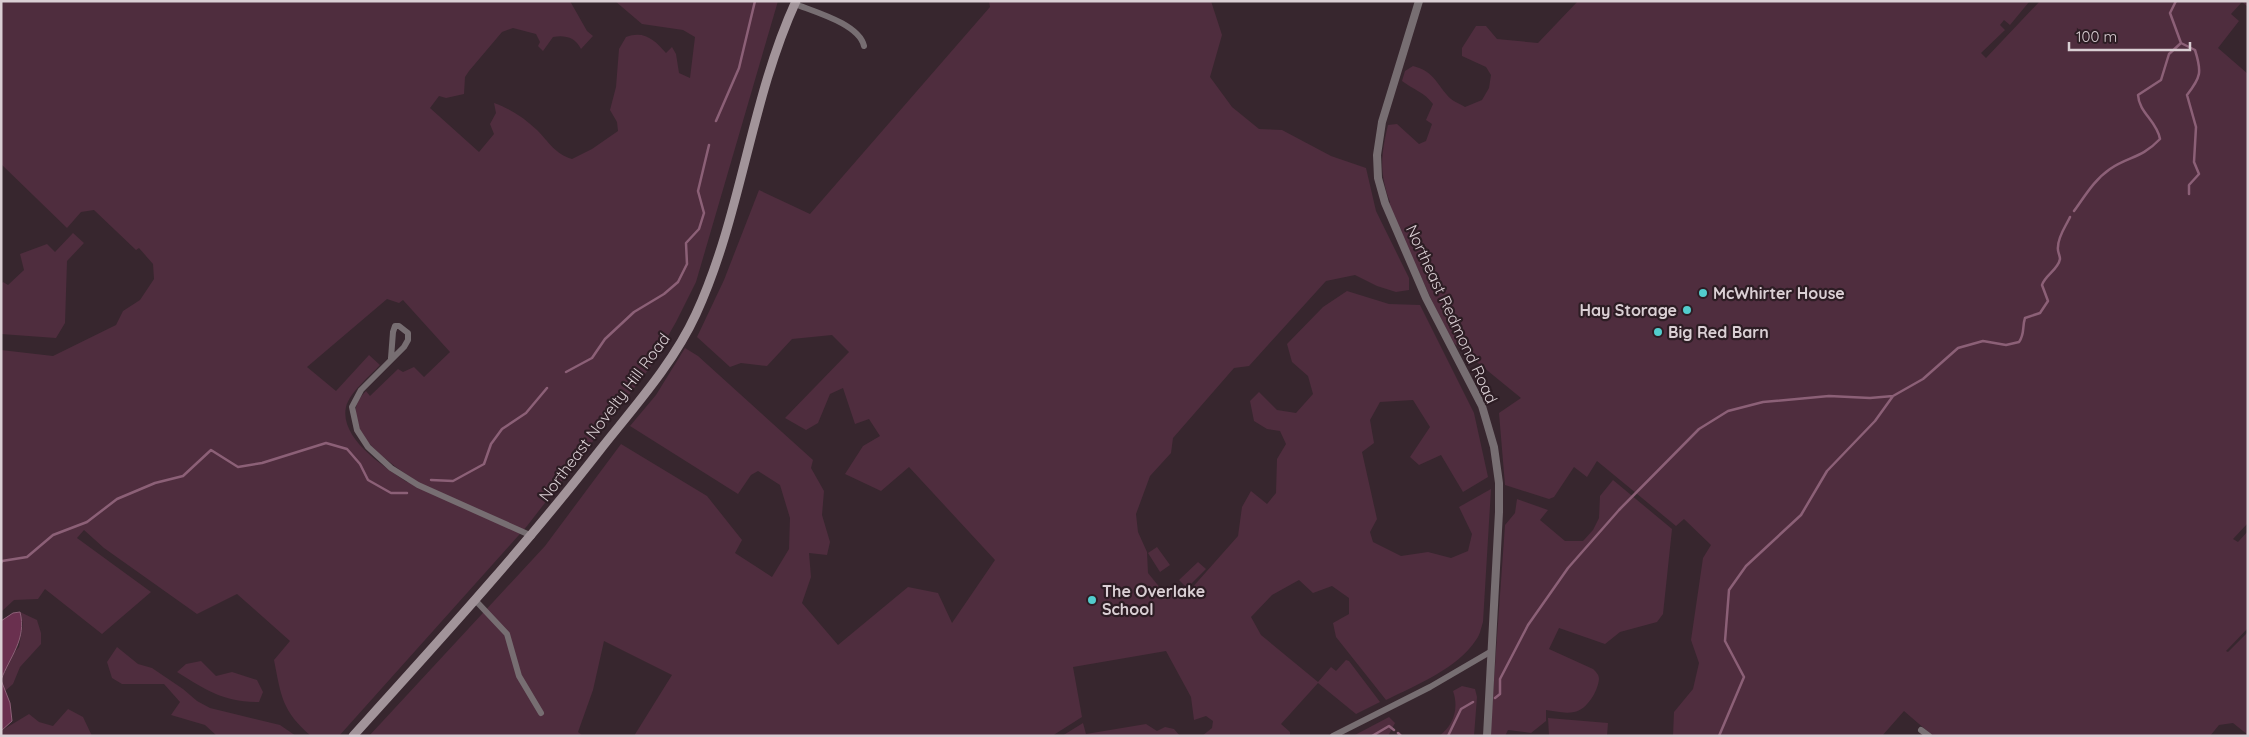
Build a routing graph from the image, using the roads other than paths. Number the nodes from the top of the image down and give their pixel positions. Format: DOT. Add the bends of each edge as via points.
graph roads {
  1 [pos="1419,1"];
  2 [pos="796,2"];
  3 [pos="864,46"];
  4 [pos="391,358"];
  5 [pos="532,536"];
  6 [pos="476,601"];
  7 [pos="1490,652"];
  8 [pos="541,713"];
  9 [pos="1921,730"];
  10 [pos="353,736"];
  11 [pos="1334,736"];
  12 [pos="1487,736"];
  13 [pos="1929,736"];
  1 -- 7 [label="street, Northeast Redmond Road" via="1382,122 1378,178 1385,203 1426,298 1482,406 1494,447 1499,512"];
  2 -- 3 [label="street" via="856,30"];
  2 -- 5 [label="main road, Northeast Novelty Hill Road" via="764,92 717,260 694,318 644,395"];
  4 -- 4 [label="street" via="408,340 408,333 399,326 392,332"];
  4 -- 5 [label="street" via="361,390 352,407 357,430 368,447 391,468 418,485"];
  5 -- 6 [label="main road, Northeast Novelty Hill Road"];
  6 -- 8 [label="street" via="507,634 519,676"];
  6 -- 10 [label="main road, Northeast Novelty Hill Road"];
  7 -- 11 [label="street"];
  7 -- 12 [label="street, Northeast Redmond Road"];
  9 -- 13 [label="street"];
}
